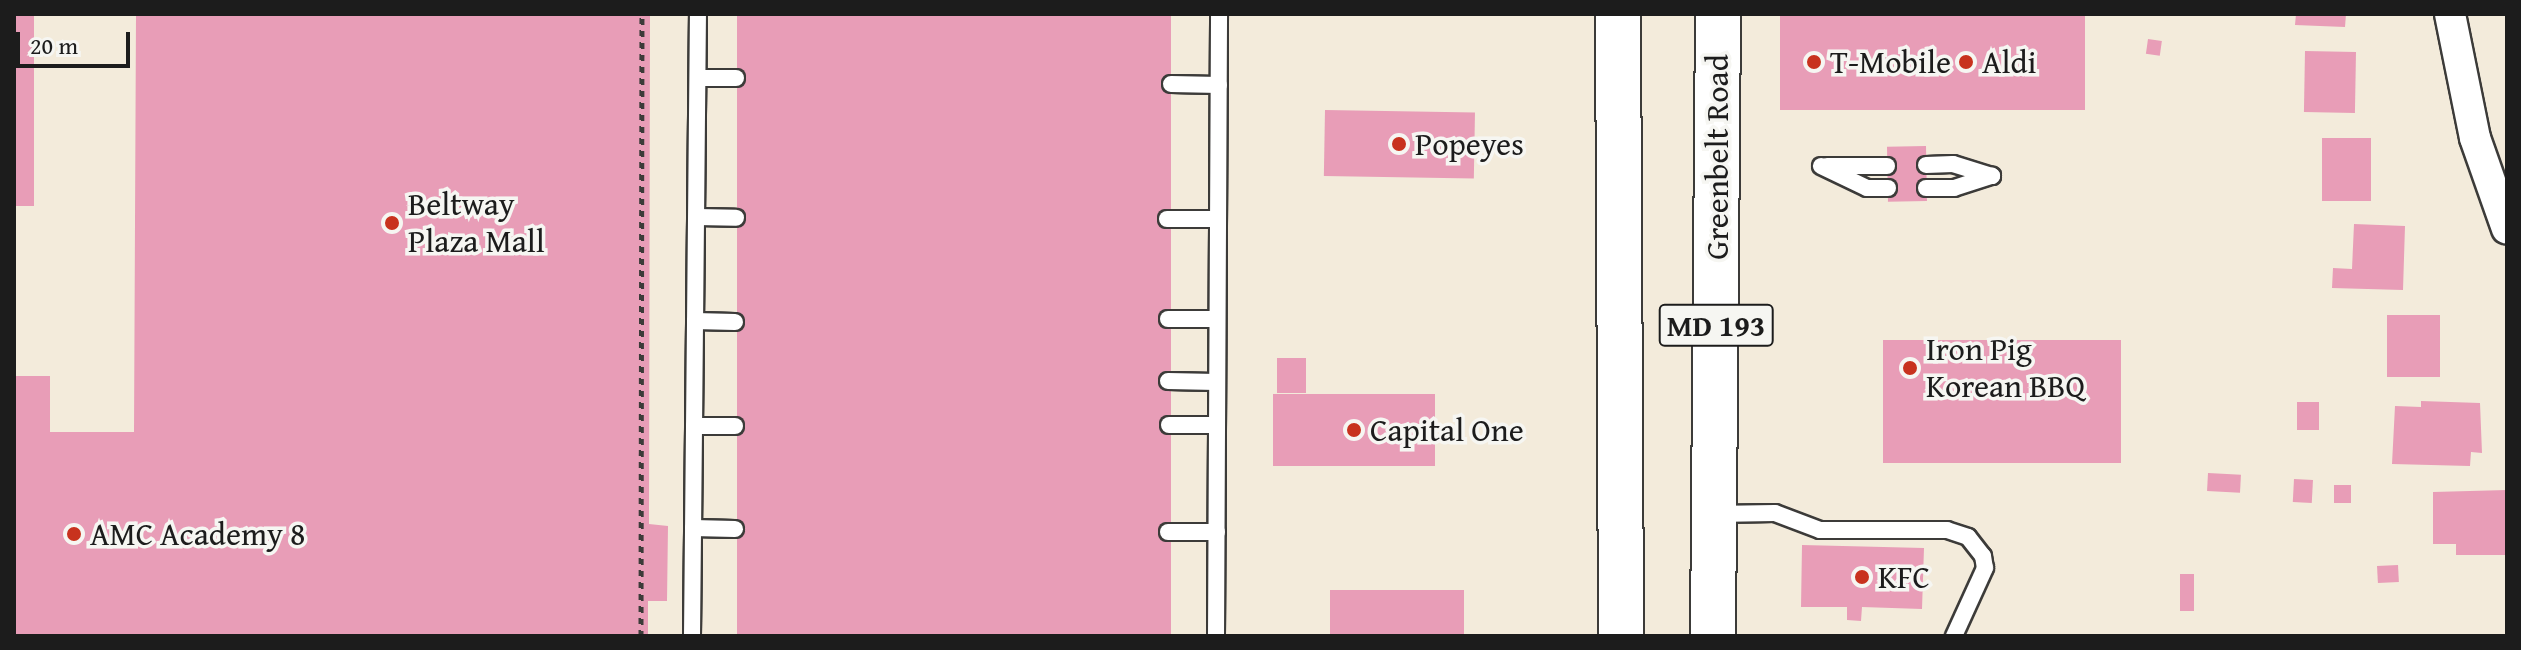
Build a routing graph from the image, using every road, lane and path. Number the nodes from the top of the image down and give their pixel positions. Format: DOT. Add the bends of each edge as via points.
graph roads {
  1 [pos="642,14"];
  2 [pos="698,14"];
  3 [pos="1219,14"];
  4 [pos="1618,14"];
  5 [pos="1718,14"];
  6 [pos="2450,14"];
  7 [pos="698,78"];
  8 [pos="736,78"];
  9 [pos="1171,84"];
  10 [pos="1219,85"];
  11 [pos="1926,165"];
  12 [pos="1887,166"];
  13 [pos="1888,188"];
  14 [pos="1926,188"];
  15 [pos="697,217"];
  16 [pos="736,218"];
  17 [pos="1167,219"];
  18 [pos="1218,219"];
  19 [pos="2507,229"];
  20 [pos="1168,319"];
  21 [pos="1217,319"];
  22 [pos="695,321"];
  23 [pos="735,322"];
  24 [pos="1168,381"];
  25 [pos="1216,382"];
  26 [pos="1169,425"];
  27 [pos="1217,425"];
  28 [pos="694,426"];
  29 [pos="735,426"];
  30 [pos="1714,514"];
  31 [pos="693,528"];
  32 [pos="735,529"];
  33 [pos="1168,532"];
  34 [pos="1217,532"];
  35 [pos="641,636"];
  36 [pos="692,636"];
  37 [pos="1216,636"];
  38 [pos="1621,636"];
  39 [pos="1713,636"];
  40 [pos="1954,636"];
  1 -- 35 [label="path"];
  2 -- 7 [label="lane"];
  3 -- 10 [label="lane"];
  4 -- 38 [label="main road, MD 193"];
  5 -- 30 [label="main road, Greenbelt Road / MD 193"];
  6 -- 19 [label="street" via="2475,138"];
  7 -- 8 [label="lane"];
  7 -- 15 [label="lane"];
  9 -- 10 [label="lane"];
  10 -- 18 [label="lane"];
  11 -- 14 [label="lane" via="1953,164 1992,176 1954,188"];
  12 -- 13 [label="lane" via="1821,166 1867,188"];
  15 -- 16 [label="lane"];
  15 -- 22 [label="lane"];
  17 -- 18 [label="lane"];
  18 -- 21 [label="lane"];
  20 -- 21 [label="lane"];
  21 -- 25 [label="lane"];
  22 -- 23 [label="lane"];
  22 -- 28 [label="lane"];
  24 -- 25 [label="lane"];
  25 -- 27 [label="lane"];
  26 -- 27 [label="lane"];
  27 -- 34 [label="lane"];
  28 -- 29 [label="lane"];
  28 -- 31 [label="lane"];
  30 -- 39 [label="main road, Greenbelt Road / MD 193"];
  30 -- 40 [label="lane" via="1775,513 1820,530 1947,530 1968,537 1983,556 1985,568"];
  31 -- 32 [label="lane"];
  31 -- 36 [label="lane"];
  33 -- 34 [label="lane"];
  34 -- 37 [label="lane"];
}
